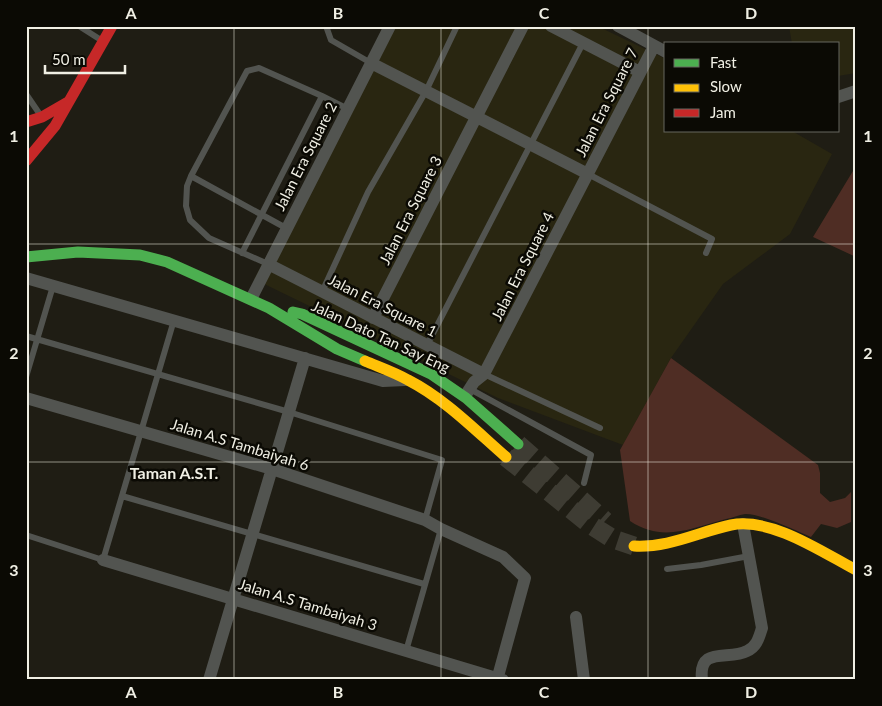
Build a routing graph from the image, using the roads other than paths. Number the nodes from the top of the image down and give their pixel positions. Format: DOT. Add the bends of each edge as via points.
graph roads {
  1 [pos="79,26"];
  2 [pos="112,26"];
  3 [pos="326,26"];
  4 [pos="390,26"];
  5 [pos="457,26"];
  6 [pos="523,26"];
  7 [pos="551,26"];
  8 [pos="618,26"];
  9 [pos="102,41"];
  10 [pos="583,43"];
  11 [pos="654,46"];
  12 [pos="664,51"];
  13 [pos="371,63"];
  14 [pos="640,72"];
  15 [pos="426,91"];
  16 [pos="856,91"];
  17 [pos="26,94"];
  18 [pos="322,96"];
  19 [pos="840,96"];
  20 [pos="69,101"];
  21 [pos="348,109"];
  22 [pos="476,117"];
  23 [pos="42,118"];
  24 [pos="26,122"];
  25 [pos="530,144"];
  26 [pos="26,161"];
  27 [pos="588,174"];
  28 [pos="190,176"];
  29 [pos="262,215"];
  30 [pos="286,228"];
  31 [pos="242,254"];
  32 [pos="706,254"];
  33 [pos="26,257"];
  34 [pos="268,264"];
  35 [pos="26,278"];
  36 [pos="54,286"];
  37 [pos="322,292"];
  38 [pos="251,299"];
  39 [pos="269,308"];
  40 [pos="373,318"];
  41 [pos="174,320"];
  42 [pos="26,336"];
  43 [pos="38,339"];
  44 [pos="427,345"];
  45 [pos="305,358"];
  46 [pos="158,374"];
  47 [pos="484,374"];
  48 [pos="26,377"];
  49 [pos="407,380"];
  50 [pos="467,392"];
  51 [pos="26,398"];
  52 [pos="289,412"];
  53 [pos="600,428"];
  54 [pos="141,431"];
  55 [pos="518,444"];
  56 [pos="506,457"];
  57 [pos="272,469"];
  58 [pos="584,482"];
  59 [pos="122,496"];
  60 [pos="425,520"];
  61 [pos="743,524"];
  62 [pos="441,529"];
  63 [pos="253,534"];
  64 [pos="26,535"];
  65 [pos="635,542"];
  66 [pos="749,556"];
  67 [pos="103,560"];
  68 [pos="667,569"];
  69 [pos="856,570"];
  70 [pos="424,584"];
  71 [pos="234,599"];
  72 [pos="576,617"];
  73 [pos="406,651"];
  74 [pos="499,679"];
  75 [pos="209,680"];
  76 [pos="584,680"];
  77 [pos="702,680"];
  1 -- 9 [label="lane"];
  2 -- 9 [label="street"];
  3 -- 13 [label="lane" via="331,40"];
  4 -- 13 [label="street, Jalan Era Square 2"];
  5 -- 15 [label="lane"];
  6 -- 22 [label="street, Jalan Era Square 3"];
  7 -- 10 [label="street"];
  8 -- 11 [label="street"];
  9 -- 20 [label="street"];
  10 -- 14 [label="street"];
  10 -- 25 [label="lane"];
  11 -- 12 [label="street"];
  11 -- 14 [label="street, Jalan Era Square 7"];
  13 -- 15 [label="street"];
  13 -- 21 [label="street, Jalan Era Square 2"];
  14 -- 27 [label="street, Jalan Era Square 7"];
  15 -- 22 [label="street"];
  15 -- 37 [label="lane" via="368,192"];
  16 -- 19 [label="street"];
  17 -- 23 [label="lane"];
  18 -- 21 [label="lane"];
  18 -- 28 [label="lane" via="259,68 247,71"];
  18 -- 29 [label="lane"];
  20 -- 23 [label="street"];
  20 -- 26 [label="street" via="55,126"];
  21 -- 30 [label="street, Jalan Era Square 2"];
  22 -- 25 [label="street"];
  22 -- 40 [label="street, Jalan Era Square 3"];
  23 -- 24 [label="street"];
  25 -- 27 [label="street"];
  25 -- 44 [label="lane"];
  27 -- 32 [label="lane" via="712,238"];
  27 -- 47 [label="street, Jalan Era Square 4"];
  28 -- 29 [label="lane"];
  28 -- 31 [label="lane" via="186,206 190,220 209,238"];
  29 -- 30 [label="lane"];
  29 -- 31 [label="lane"];
  30 -- 34 [label="street, Jalan Era Square 2"];
  31 -- 34 [label="lane"];
  33 -- 38 [label="street, Jalan Dato Tan Say Eng" via="78,252 140,255 167,262"];
  34 -- 37 [label="street, Jalan Era Square 1"];
  34 -- 38 [label="street, Jalan Era Square 2"];
  35 -- 36 [label="street"];
  36 -- 41 [label="street"];
  36 -- 43 [label="lane"];
  37 -- 40 [label="street, Jalan Era Square 1"];
  38 -- 39 [label="street, Jalan Dato Tan Say Eng"];
  39 -- 49 [label="street, Jalan Dato Tan Say Eng" via="337,349"];
  39 -- 50 [label="street, Jalan Dato Tan Say Eng" via="302,314"];
  40 -- 44 [label="street, Jalan Era Square 1"];
  41 -- 45 [label="street"];
  41 -- 46 [label="lane"];
  42 -- 43 [label="lane"];
  43 -- 46 [label="lane"];
  43 -- 48 [label="lane"];
  44 -- 47 [label="street, Jalan Era Square 1"];
  45 -- 49 [label="street" via="383,381"];
  45 -- 52 [label="street"];
  46 -- 52 [label="lane"];
  46 -- 54 [label="lane"];
  47 -- 50 [label="street, Jalan Era Square 4"];
  47 -- 53 [label="lane"];
  49 -- 56 [label="street, Jalan Dato Tan Say Eng" via="453,410"];
  50 -- 55 [label="street, Jalan Dato Tan Say Eng"];
  50 -- 58 [label="lane" via="591,455"];
  51 -- 54 [label="street, Jalan A.S Tambaiyah 6"];
  52 -- 57 [label="street"];
  52 -- 60 [label="lane" via="442,460"];
  54 -- 57 [label="street, Jalan A.S Tambaiyah 6"];
  54 -- 59 [label="lane"];
  57 -- 60 [label="street, Jalan A.S Tambaiyah 6"];
  57 -- 63 [label="street"];
  59 -- 63 [label="lane"];
  59 -- 67 [label="lane"];
  60 -- 62 [label="street, Jalan A.S Tambaiyah 6"];
  61 -- 65 [label="street" via="648,548"];
  61 -- 66 [label="street"];
  61 -- 69 [label="street" via="770,529"];
  62 -- 70 [label="lane"];
  62 -- 74 [label="street, Jalan A.S Tambaiyah 6" via="503,557 525,578"];
  63 -- 70 [label="lane"];
  63 -- 71 [label="street"];
  64 -- 67 [label="lane"];
  66 -- 68 [label="lane"];
  66 -- 77 [label="street" via="762,628 757,643 747,652 710,657 703,663"];
  67 -- 71 [label="street, Jalan A.S Tambaiyah 3"];
  70 -- 73 [label="lane"];
  71 -- 73 [label="street, Jalan A.S Tambaiyah 3"];
  71 -- 75 [label="street"];
  72 -- 76 [label="street"];
  73 -- 74 [label="street, Jalan A.S Tambaiyah 3"];
}
